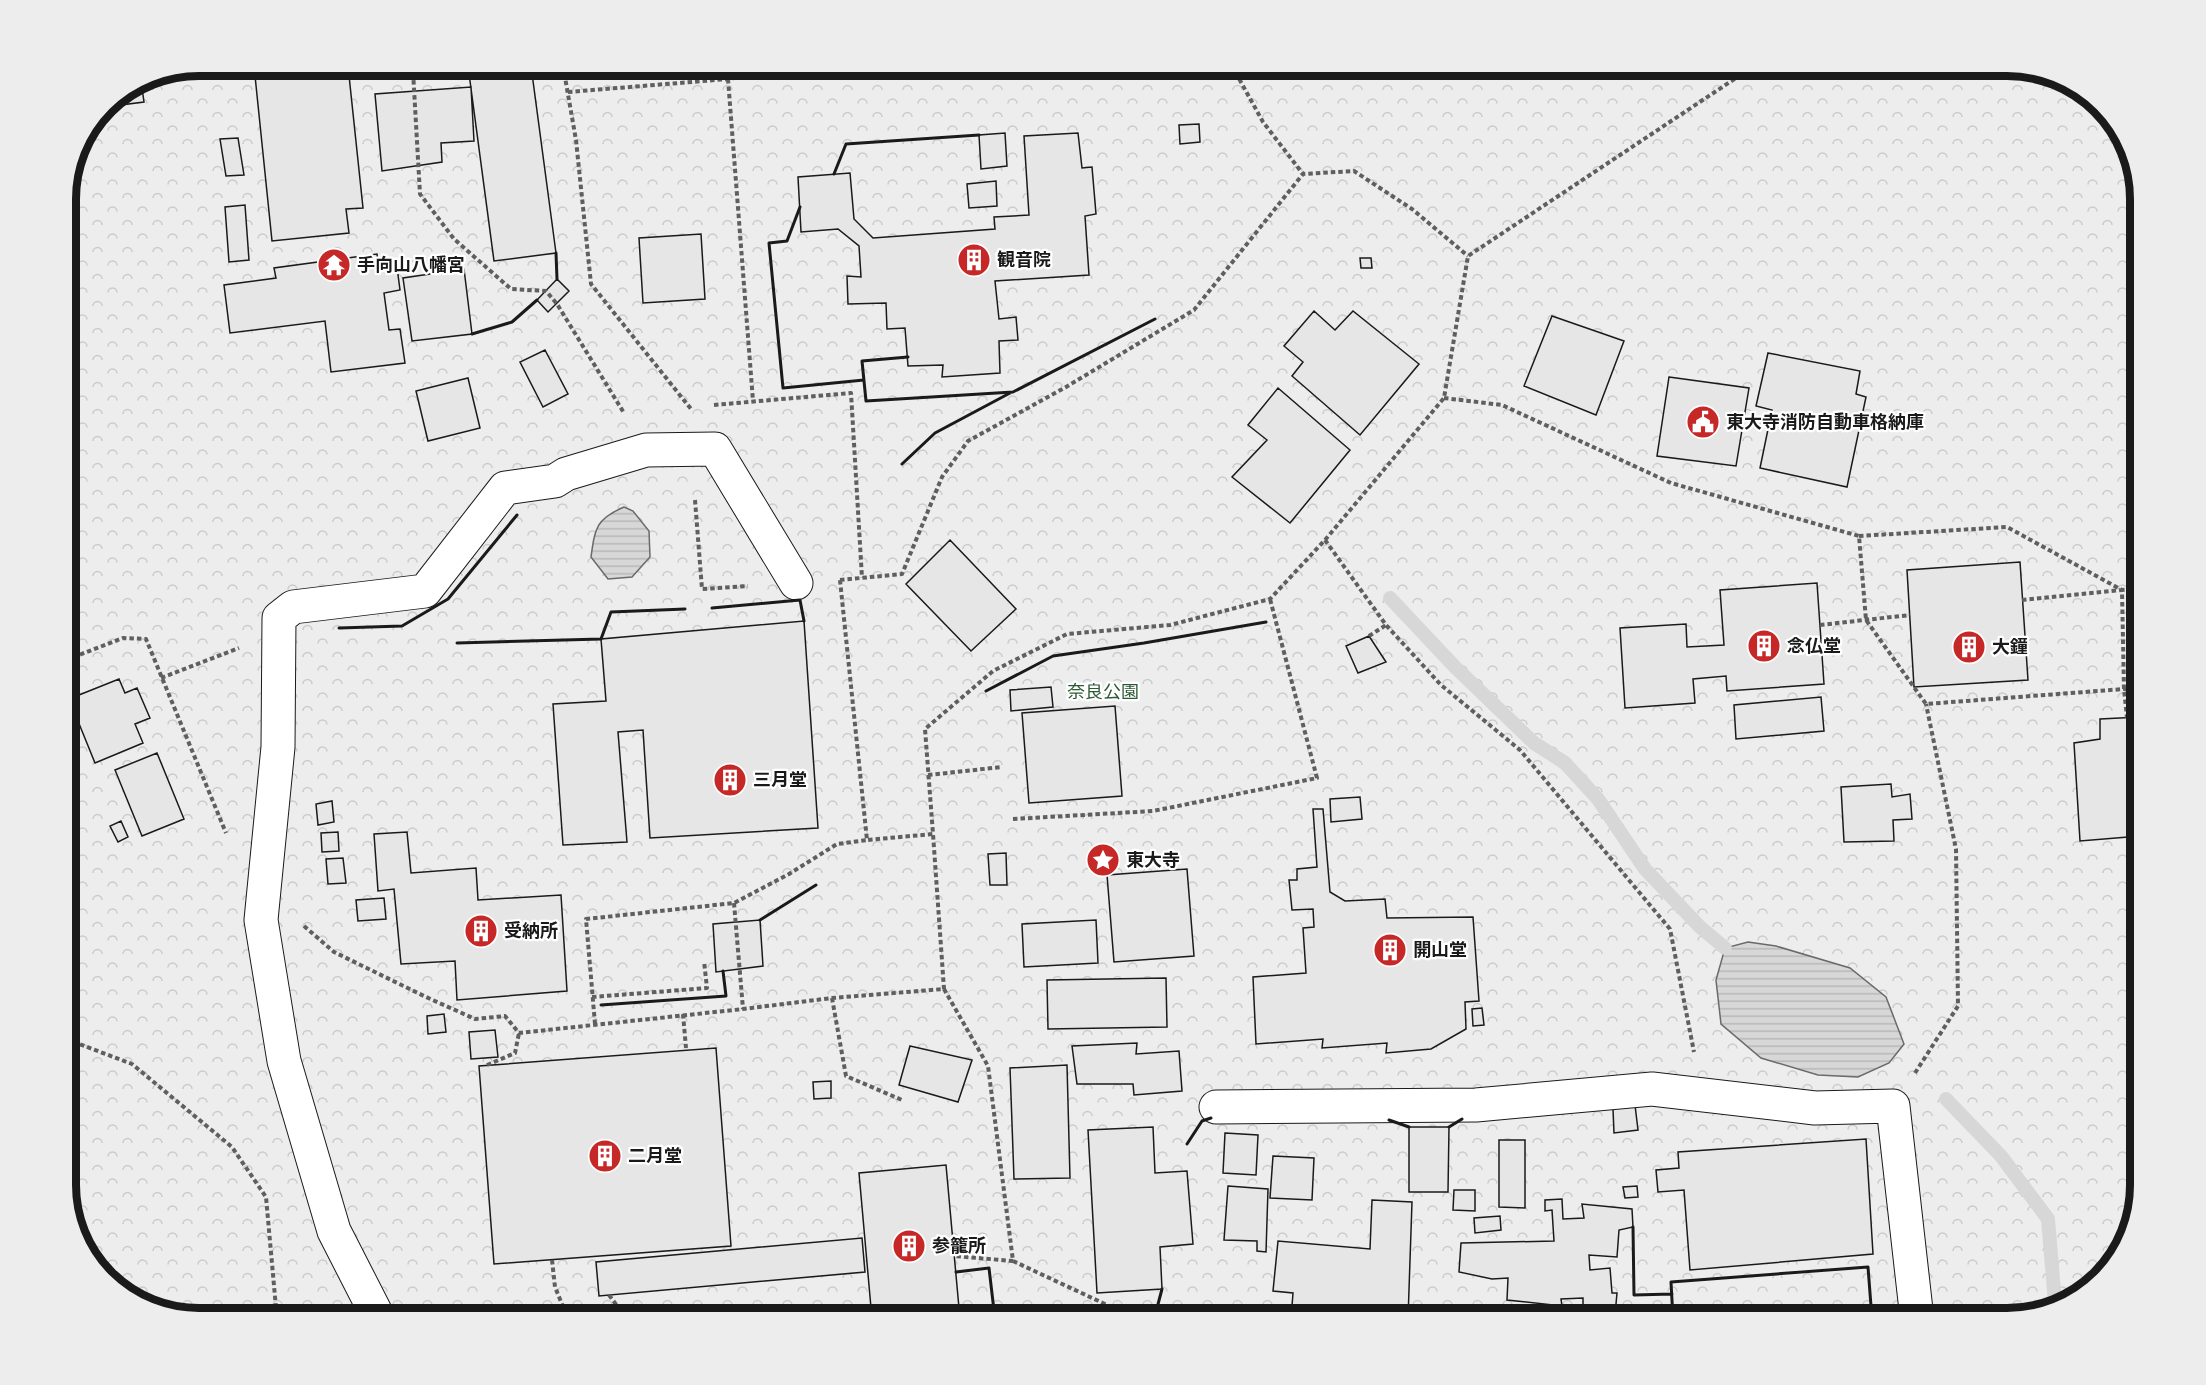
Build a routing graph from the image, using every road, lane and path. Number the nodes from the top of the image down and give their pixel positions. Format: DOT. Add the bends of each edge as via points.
graph roads {
  1 [pos="413,76"];
  2 [pos="565,76"];
  3 [pos="749,76"];
  4 [pos="1238,76"];
  5 [pos="1739,76"];
  6 [pos="728,79"];
  7 [pos="568,92"];
  8 [pos="1303,174"];
  9 [pos="1468,256"];
  10 [pos="1444,398"];
  11 [pos="753,402"];
  12 [pos="712,405"];
  13 [pos="701,406"];
  14 [pos="691,407"];
  15 [pos="691,449"];
  16 [pos="646,450"];
  17 [pos="1859,536"];
  18 [pos="1325,540"];
  19 [pos="840,580"];
  20 [pos="796,583"];
  21 [pos="2122,590"];
  22 [pos="2129,590"];
  23 [pos="1270,599"];
  24 [pos="2022,600"];
  25 [pos="1910,615"];
  26 [pos="1866,620"];
  27 [pos="1386,625"];
  28 [pos="1820,625"];
  29 [pos="278,632"];
  30 [pos="1369,636"];
  31 [pos="77,656"];
  32 [pos="2124,689"];
  33 [pos="2130,690"];
  34 [pos="1926,704"];
  35 [pos="2127,718"];
  36 [pos="1002,767"];
  37 [pos="928,775"];
  38 [pos="1013,819"];
  39 [pos="933,834"];
  40 [pos="867,840"];
  41 [pos="734,903"];
  42 [pos="704,961"];
  43 [pos="944,989"];
  44 [pos="426,997"];
  45 [pos="592,997"];
  46 [pos="832,998"];
  47 [pos="743,1009"];
  48 [pos="683,1014"];
  49 [pos="595,1024"];
  50 [pos="519,1033"];
  51 [pos="77,1043"];
  52 [pos="686,1048"];
  53 [pos="487,1065"];
  54 [pos="1703,1095"];
  55 [pos="902,1101"];
  56 [pos="1893,1106"];
  57 [pos="1216,1107"];
  58 [pos="954,1256"];
  59 [pos="552,1260"];
  60 [pos="1013,1262"];
  61 [pos="609,1295"];
  62 [pos="276,1308"];
  63 [pos="373,1308"];
  64 [pos="564,1308"];
  65 [pos="619,1308"];
  66 [pos="1113,1308"];
  67 [pos="1916,1308"];
  1 -- 16 [label="path" via="420,194 454,239 511,289 546,291 557,303"];
  2 -- 7 [label="path"];
  3 -- 6 [label="path"];
  4 -- 8 [label="path" via="1263,122"];
  5 -- 9 [label="path"];
  6 -- 7 [label="path"];
  6 -- 11 [label="path"];
  7 -- 14 [label="path" via="591,284"];
  8 -- 9 [label="path" via="1354,171 1412,209"];
  8 -- 11 [label="path" via="1194,310 968,441 942,477 902,574 862,578 851,393"];
  9 -- 10 [label="path"];
  10 -- 17 [label="path" via="1502,405 1671,483"];
  10 -- 18 [label="path"];
  11 -- 12 [label="path"];
  13 -- 14 [label="path"];
  14 -- 15 [label="path"];
  15 -- 16 [label="lane"];
  15 -- 20 [label="lane" via="715,449"];
  16 -- 29 [label="lane" via="566,474 555,481 505,488 425,591 293,607 279,618"];
  17 -- 21 [label="path" via="2007,527"];
  17 -- 26 [label="path"];
  18 -- 23 [label="path"];
  18 -- 27 [label="path"];
  19 -- 40 [label="path"];
  21 -- 22 [label="path"];
  21 -- 24 [label="path"];
  21 -- 32 [label="path"];
  23 -- 37 [label="path" via="1170,625 1067,634 993,671 925,729"];
  23 -- 38 [label="path" via="1317,778 1153,811"];
  25 -- 26 [label="path"];
  26 -- 28 [label="path"];
  26 -- 34 [label="path"];
  27 -- 30 [label="path"];
  27 -- 54 [label="path" via="1441,685 1520,750 1670,929"];
  29 -- 31 [label="path" via="161,678 146,639 123,638"];
  29 -- 63 [label="lane" via="278,747 261,920 284,1061 334,1231"];
  32 -- 33 [label="path"];
  32 -- 34 [label="path"];
  32 -- 35 [label="path"];
  34 -- 56 [label="path" via="1956,849 1958,1006"];
  36 -- 37 [label="path"];
  37 -- 39 [label="path"];
  39 -- 40 [label="path"];
  39 -- 43 [label="path"];
  40 -- 41 [label="path" via="837,844"];
  41 -- 45 [label="path" via="586,919"];
  41 -- 47 [label="path"];
  42 -- 45 [label="path" via="707,988"];
  43 -- 46 [label="path"];
  43 -- 60 [label="path" via="988,1066"];
  44 -- 50 [label="path" via="475,1019 505,1016"];
  45 -- 49 [label="path"];
  46 -- 47 [label="path"];
  46 -- 55 [label="path" via="846,1076"];
  47 -- 48 [label="path"];
  48 -- 49 [label="path"];
  48 -- 52 [label="path"];
  49 -- 50 [label="path"];
  50 -- 53 [label="path" via="515,1053"];
  51 -- 62 [label="path" via="132,1064 232,1147 266,1197"];
  54 -- 56 [label="lane" via="1815,1108"];
  54 -- 57 [label="lane" via="1652,1089 1476,1105"];
  56 -- 67 [label="lane"];
  58 -- 60 [label="path"];
  59 -- 64 [label="path" via="555,1287"];
  60 -- 66 [label="path"];
  61 -- 65 [label="path"];
}
